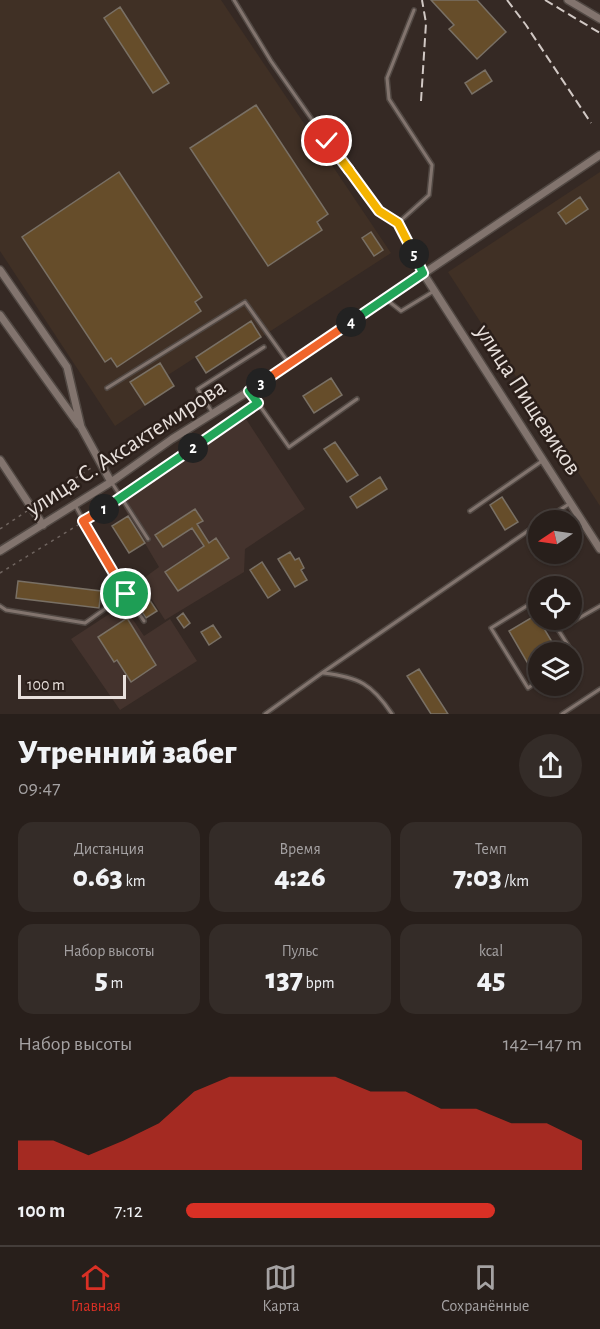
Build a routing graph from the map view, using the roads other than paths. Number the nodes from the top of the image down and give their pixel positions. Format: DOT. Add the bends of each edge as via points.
graph roads {
  1 [pos="234,0"];
  2 [pos="568,0"];
  3 [pos="414,10"];
  4 [pos="600,19"];
  5 [pos="600,155"];
  6 [pos="398,223"];
  7 [pos="0,270"];
  8 [pos="423,273"];
  9 [pos="435,291"];
  10 [pos="385,298"];
  11 [pos="0,315"];
  12 [pos="264,347"];
  13 [pos="289,364"];
  14 [pos="107,388"];
  15 [pos="249,391"];
  16 [pos="357,399"];
  17 [pos="213,413"];
  18 [pos="81,427"];
  19 [pos="0,459"];
  20 [pos="543,460"];
  21 [pos="111,482"];
  22 [pos="570,502"];
  23 [pos="75,505"];
  24 [pos="558,510"];
  25 [pos="470,511"];
  26 [pos="43,525"];
  27 [pos="528,531"];
  28 [pos="148,540"];
  29 [pos="600,549"];
  30 [pos="0,551"];
  31 [pos="126,594"];
  32 [pos="528,605"];
  33 [pos="0,606"];
  34 [pos="600,606"];
  35 [pos="582,616"];
  36 [pos="144,621"];
  37 [pos="558,630"];
  38 [pos="566,642"];
  39 [pos="322,673"];
  40 [pos="528,688"];
  41 [pos="600,689"];
  42 [pos="265,714"];
  43 [pos="392,714"];
  44 [pos="562,714"];
  1 -- 6 [label="lane" via="333,149 379,211"];
  2 -- 4 [label="street"];
  3 -- 6 [label="lane" via="387,78 389,99 432,165 429,195"];
  5 -- 8 [label="street, улица С. Аксактемирова"];
  6 -- 8 [label="lane"];
  7 -- 18 [label="street" via="67,367"];
  8 -- 9 [label="street, улица Пищевиков"];
  8 -- 10 [label="street, улица С. Аксактемирова"];
  9 -- 10 [label="lane" via="401,311"];
  9 -- 20 [label="street, улица Пищевиков"];
  10 -- 13 [label="street, улица С. Аксактемирова"];
  11 -- 18 [label="street"];
  12 -- 17 [label="lane" via="198,389"];
  13 -- 14 [label="lane" via="245,302"];
  13 -- 15 [label="street, улица С. Аксактемирова"];
  15 -- 16 [label="lane" via="289,447"];
  15 -- 17 [label="street, улица С. Аксактемирова"];
  17 -- 21 [label="street, улица С. Аксактемирова"];
  18 -- 21 [label="street"];
  19 -- 26 [label="street"];
  20 -- 22 [label="street, улица Пищевиков"];
  20 -- 25 [label="lane"];
  21 -- 23 [label="street, улица С. Аксактемирова"];
  21 -- 28 [label="lane"];
  22 -- 24 [label="lane"];
  22 -- 29 [label="street, улица Пищевиков"];
  23 -- 26 [label="street, улица С. Аксактемирова"];
  23 -- 31 [label="lane"];
  26 -- 30 [label="street, улица С. Аксактемирова"];
  27 -- 39 [label="lane"];
  31 -- 33 [label="lane" via="85,623"];
  31 -- 36 [label="lane"];
  32 -- 40 [label="lane" via="491,628"];
  34 -- 35 [label="lane"];
  37 -- 38 [label="lane"];
  39 -- 42 [label="lane"];
  39 -- 43 [label="lane" via="345,675 370,687"];
  41 -- 44 [label="lane"];
}
